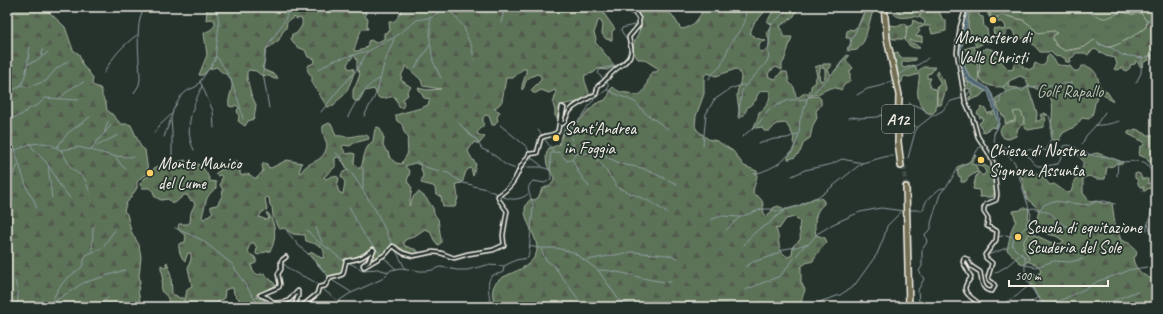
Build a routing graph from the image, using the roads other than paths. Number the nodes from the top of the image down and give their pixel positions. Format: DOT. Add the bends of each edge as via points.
graph roads {
  1 [pos="636,7"];
  2 [pos="880,7"];
  3 [pos="885,7"];
  4 [pos="966,7"];
  5 [pos="888,38"];
  6 [pos="905,187"];
  7 [pos="286,257"];
  8 [pos="294,307"];
  9 [pos="301,307"];
  10 [pos="908,307"];
  11 [pos="978,307"];
  1 -- 9 [label="street" via="634,11 639,19 639,25 629,37 631,54 625,63 598,86 596,94 570,110 563,124 562,107 558,131 542,137 538,153 530,154 508,189 498,196 507,211 504,245 454,258 433,252 413,256 393,246 386,254 364,267 373,248 361,259 346,261 343,274 330,278 325,286 319,287 316,294"];
  2 -- 5 [label="highway"];
  3 -- 5 [label="highway, A12"];
  3 -- 5 [label="highway, A12" via="900,94 902,166 898,142 899,95"];
  4 -- 11 [label="street" via="956,49 964,98 978,138 993,162 998,195 996,200 984,206 988,227 997,231 996,240 985,255 992,263 988,277 995,286 992,291 982,285 978,270 970,266 966,258 962,259 971,277 965,290 978,303"];
  6 -- 10 [label="highway"];
  7 -- 8 [label="street" via="281,260 279,287 260,296 274,303 285,303 298,291"];
}
